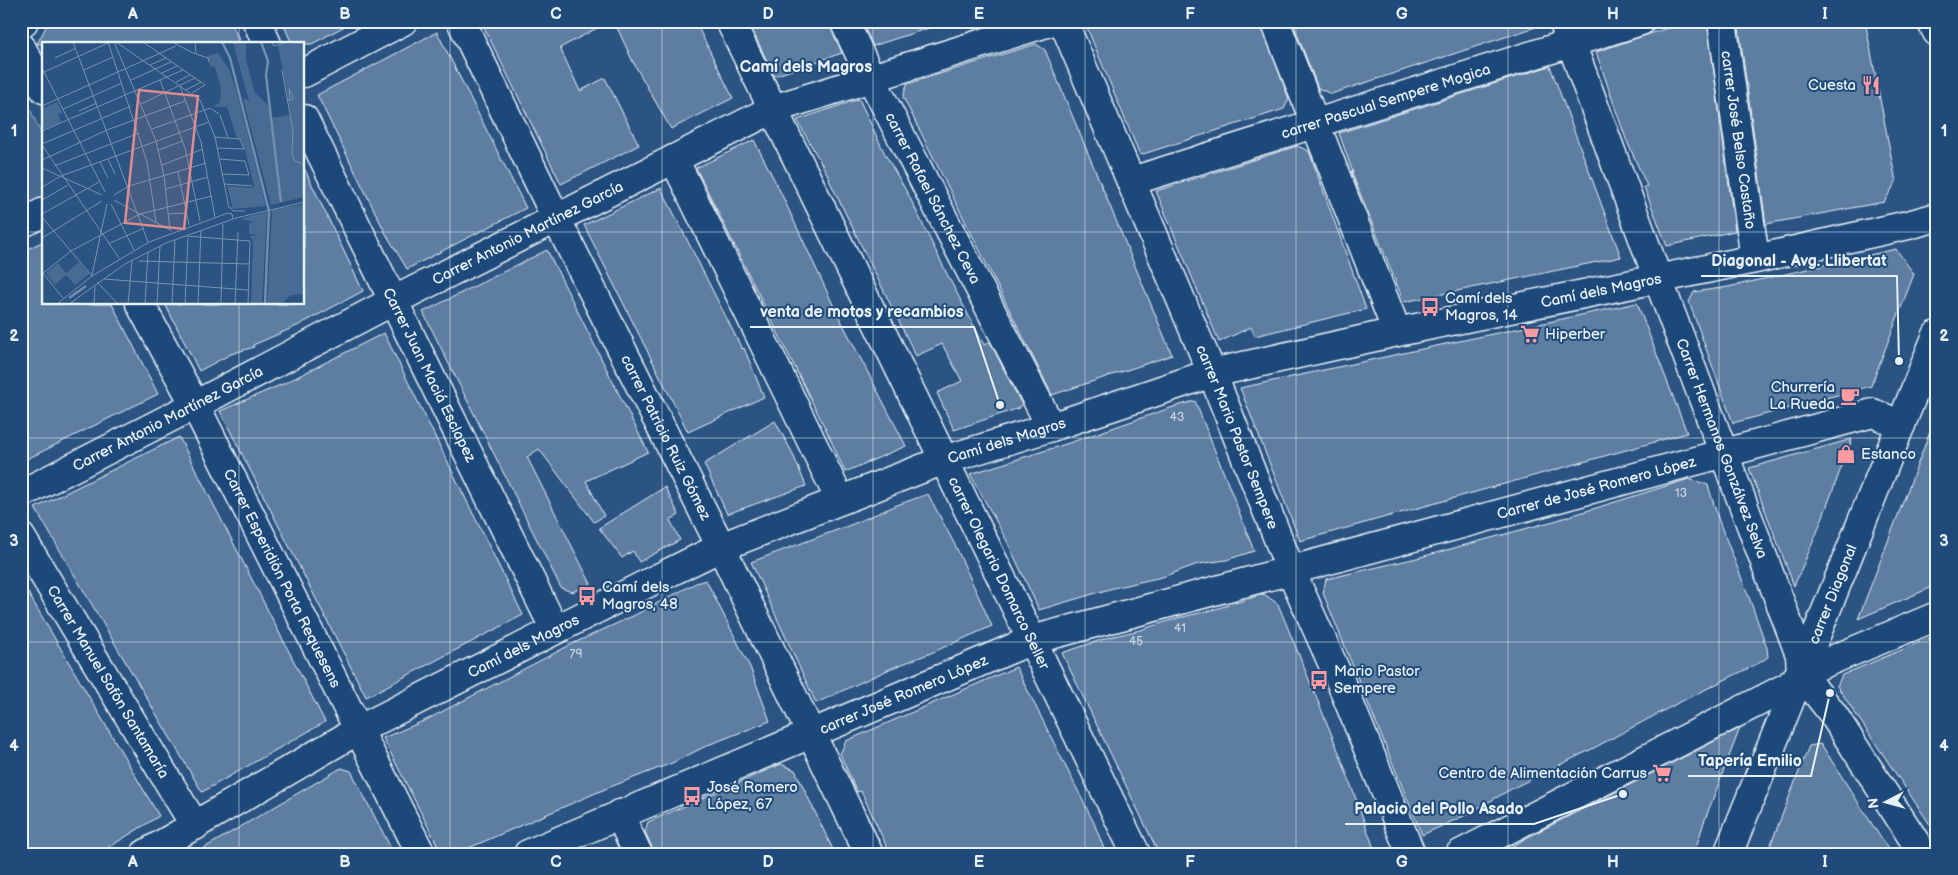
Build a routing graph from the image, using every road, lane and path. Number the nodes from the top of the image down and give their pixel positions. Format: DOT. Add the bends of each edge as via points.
graph roads {
  1 [pos="24,21"];
  2 [pos="257,21"];
  3 [pos="403,21"];
  4 [pos="461,21"];
  5 [pos="730,21"];
  6 [pos="844,21"];
  7 [pos="1053,21"];
  8 [pos="1063,21"];
  9 [pos="1275,21"];
  10 [pos="1641,21"];
  11 [pos="1722,21"];
  12 [pos="1931,21"];
  13 [pos="21,26"];
  14 [pos="1567,32"];
  15 [pos="1937,32"];
  16 [pos="267,42"];
  17 [pos="21,47"];
  18 [pos="305,72"];
  19 [pos="871,78"];
  20 [pos="42,85"];
  21 [pos="773,109"];
  22 [pos="305,121"];
  23 [pos="1314,124"];
  24 [pos="674,159"];
  25 [pos="1132,181"];
  26 [pos="42,213"];
  27 [pos="1937,217"];
  28 [pos="556,218"];
  29 [pos="21,224"];
  30 [pos="1755,259"];
  31 [pos="1658,279"];
  32 [pos="393,301"];
  33 [pos="141,305"];
  34 [pos="1397,332"];
  35 [pos="1937,335"];
  36 [pos="1212,373"];
  37 [pos="195,406"];
  38 [pos="1901,425"];
  39 [pos="1051,427"];
  40 [pos="1724,454"];
  41 [pos="944,460"];
  42 [pos="21,494"];
  43 [pos="840,500"];
  44 [pos="21,537"];
  45 [pos="722,547"];
  46 [pos="1291,571"];
  47 [pos="1937,616"];
  48 [pos="555,630"];
  49 [pos="1032,640"];
  50 [pos="1801,673"];
  51 [pos="358,730"];
  52 [pos="811,735"];
  53 [pos="619,814"];
  54 [pos="195,826"];
  55 [pos="145,854"];
  56 [pos="420,854"];
  57 [pos="528,854"];
  58 [pos="638,854"];
  59 [pos="869,854"];
  60 [pos="1136,854"];
  61 [pos="1410,854"];
  62 [pos="1460,854"];
  63 [pos="1728,854"];
  64 [pos="1922,854"];
  1 -- 13 [label="main road"];
  2 -- 16 [label="main road"];
  3 -- 18 [label="main road"];
  4 -- 28 [label="main road, carrer Patricio Ruiz Gómez"];
  5 -- 21 [label="main road, carrer Olegario Domarco Seller"];
  6 -- 19 [label="main road, carrer Rafael Sánchez Ceva"];
  7 -- 19 [label="main road, Carrer Antonio Martínez García"];
  8 -- 25 [label="main road, carrer Mario Pastor Sempere"];
  9 -- 23 [label="main road"];
  10 -- 14 [label="main road, carrer Pascual Sempere Mogica"];
  11 -- 30 [label="main road, carrer José Belso Castaño"];
  12 -- 15 [label="main road"];
  14 -- 23 [label="main road, carrer Pascual Sempere Mogica"];
  14 -- 31 [label="main road, Carrer Hermanos Gonzálvez Selva"];
  17 -- 20 [label="main road"];
  19 -- 21 [label="main road, Carrer Antonio Martínez García"];
  19 -- 39 [label="main road, carrer Rafael Sánchez Ceva"];
  21 -- 24 [label="main road, Carrer Antonio Martínez García"];
  21 -- 41 [label="main road, carrer Olegario Domarco Seller"];
  22 -- 32 [label="main road, Carrer Juan Maciá Esclapez"];
  23 -- 25 [label="main road, carrer Pascual Sempere Mogica"];
  23 -- 34 [label="main road"];
  24 -- 28 [label="main road, Carrer Antonio Martínez García"];
  24 -- 43 [label="main road"];
  25 -- 36 [label="main road, carrer Mario Pastor Sempere"];
  26 -- 29 [label="main road"];
  27 -- 30 [label="main road, Camí dels Magros"];
  28 -- 32 [label="main road, Carrer Antonio Martínez García"];
  28 -- 45 [label="main road, carrer Patricio Ruiz Gómez"];
  30 -- 31 [label="main road, Camí dels Magros"];
  31 -- 34 [label="main road, Camí dels Magros"];
  31 -- 40 [label="main road, Carrer Hermanos Gonzálvez Selva"];
  32 -- 37 [label="main road, Carrer Antonio Martínez García"];
  32 -- 48 [label="main road, Carrer Juan Maciá Esclapez"];
  33 -- 37 [label="main road, Carrer Esperidión Porta Requesens"];
  34 -- 36 [label="main road, Camí dels Magros"];
  35 -- 38 [label="main road, carrer Diagonal"];
  36 -- 39 [label="main road, Camí dels Magros"];
  36 -- 46 [label="main road, carrer Mario Pastor Sempere"];
  37 -- 42 [label="main road, Carrer Antonio Martínez García"];
  37 -- 51 [label="main road, Carrer Esperidión Porta Requesens"];
  38 -- 40 [label="main road, Carrer de José Romero López" via="1872,413"];
  38 -- 50 [label="main road, carrer Diagonal"];
  39 -- 41 [label="main road, Camí dels Magros"];
  40 -- 46 [label="main road, Carrer de José Romero López"];
  40 -- 50 [label="main road, Carrer Hermanos Gonzálvez Selva" via="1800,655"];
  41 -- 43 [label="main road, Camí dels Magros"];
  41 -- 49 [label="main road, carrer Olegario Domarco Seller"];
  43 -- 45 [label="main road, Camí dels Magros"];
  44 -- 54 [label="main road, Carrer Manuel Safón Santamaría"];
  45 -- 48 [label="main road, Camí dels Magros"];
  45 -- 52 [label="main road, carrer Patricio Ruiz Gómez"];
  46 -- 49 [label="main road, carrer José Romero López"];
  46 -- 61 [label="main road, carrer Mario Pastor Sempere" via="1339,678"];
  47 -- 50 [label="main road"];
  48 -- 51 [label="main road, Camí dels Magros"];
  49 -- 52 [label="main road, carrer José Romero López"];
  49 -- 60 [label="main road, carrer Olegario Domarco Seller"];
  50 -- 62 [label="main road" via="1788,686"];
  50 -- 63 [label="main road, carrer Diagonal"];
  50 -- 64 [label="main road, Carrer Hermanos Gonzálvez Selva" via="1833,714"];
  51 -- 54 [label="main road, Camí dels Magros"];
  51 -- 56 [label="main road, Carrer Esperidión Porta Requesens"];
  52 -- 53 [label="main road, carrer José Romero López"];
  52 -- 59 [label="main road, carrer Patricio Ruiz Gómez"];
  53 -- 57 [label="main road, carrer José Romero López"];
  53 -- 58 [label="main road"];
  54 -- 55 [label="main road, Camí dels Magros"];
}
